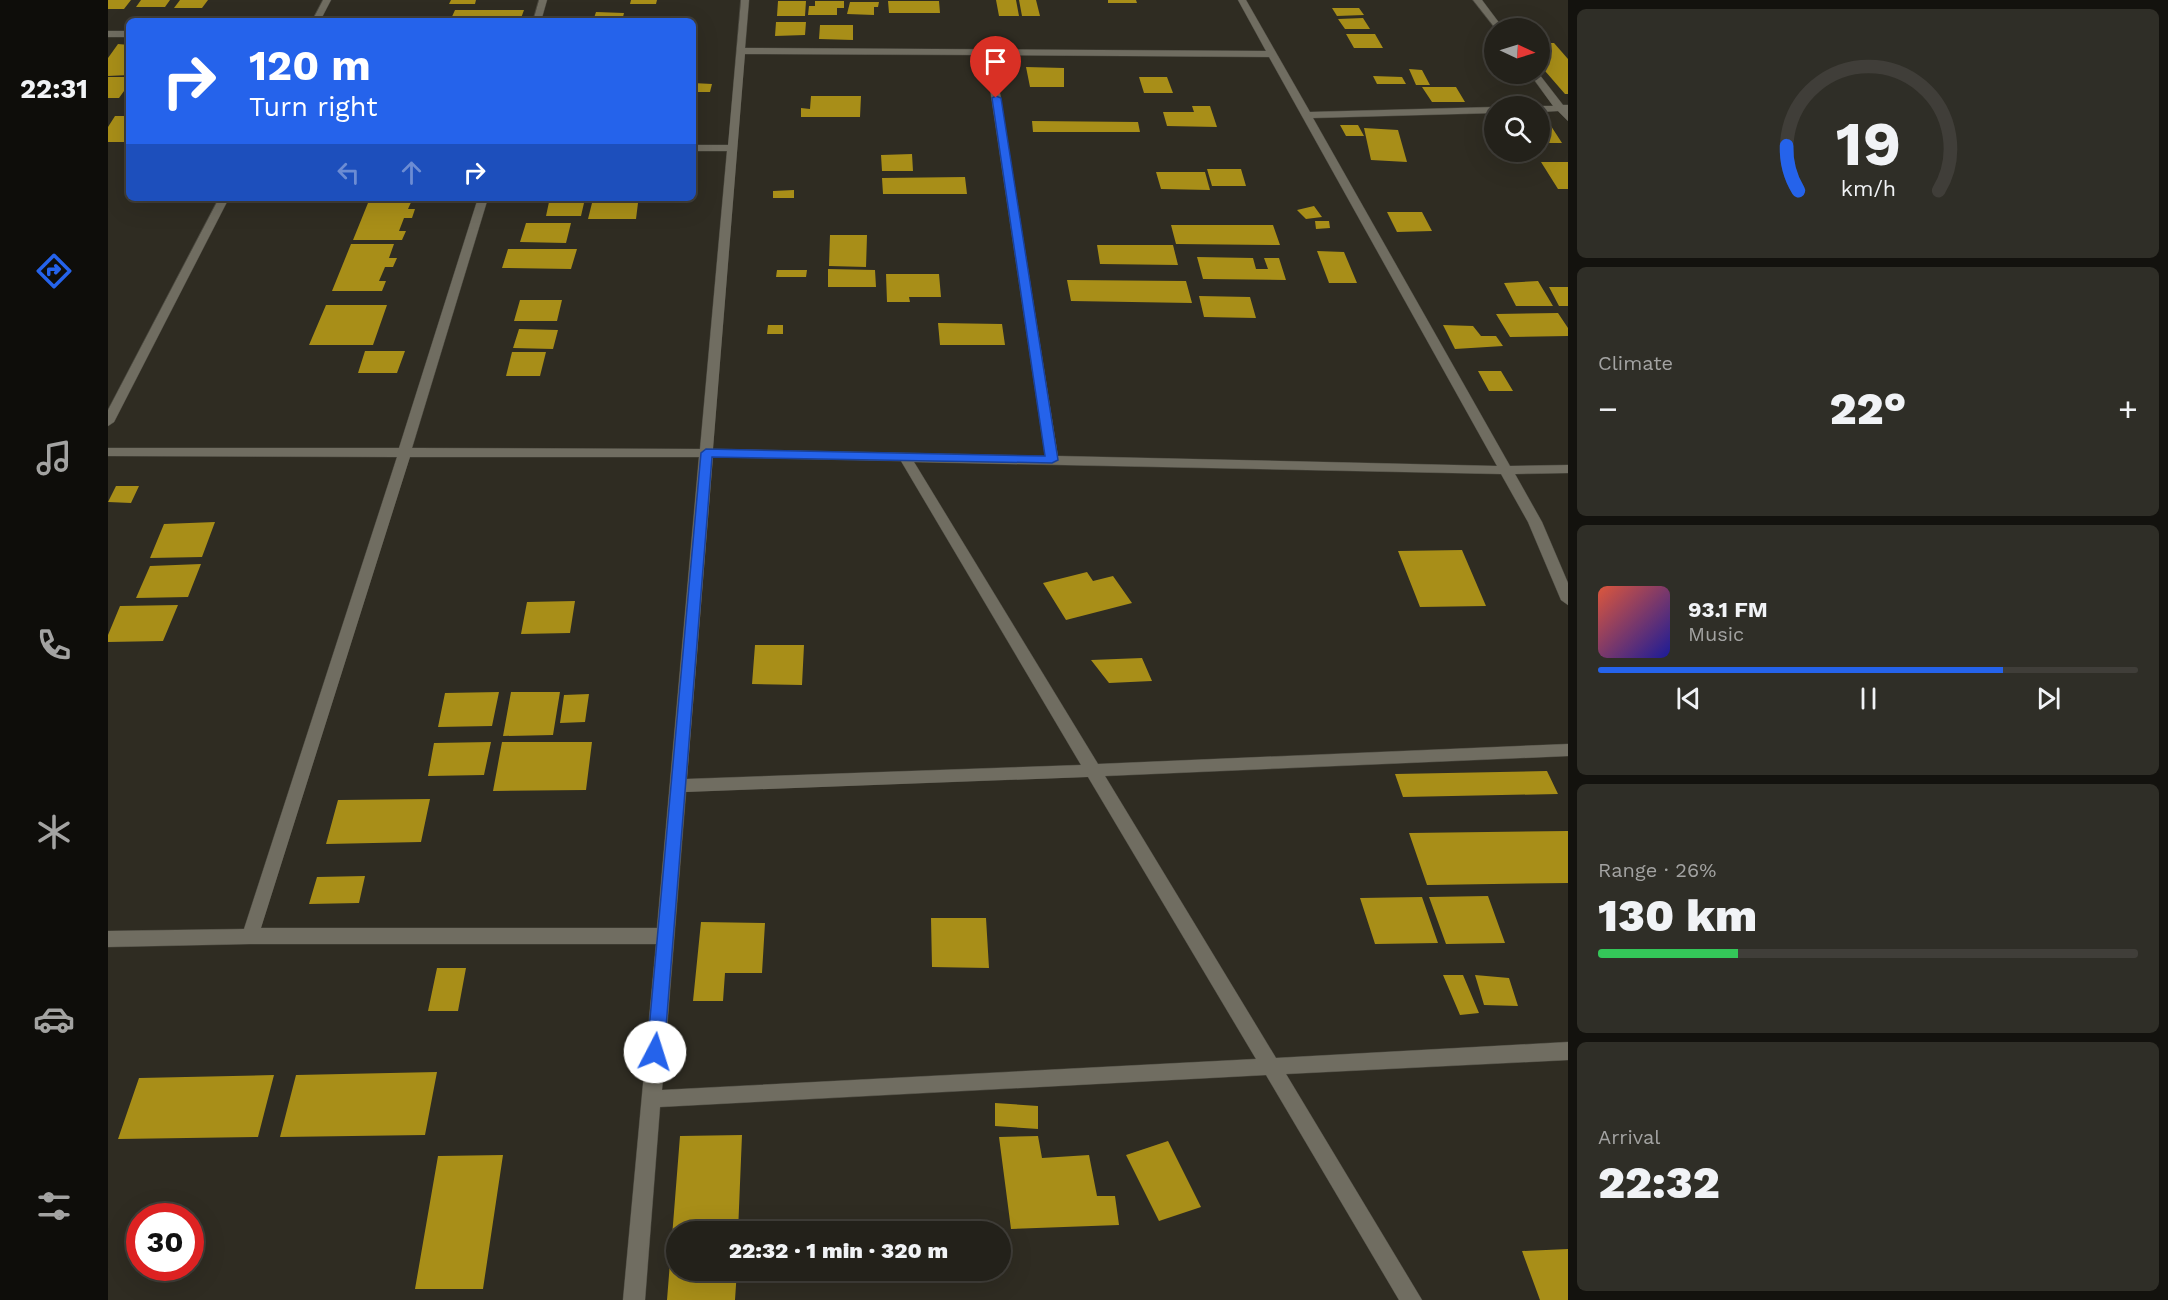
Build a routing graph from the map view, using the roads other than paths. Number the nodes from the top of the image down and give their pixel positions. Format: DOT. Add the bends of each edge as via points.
graph roads {
  1 [pos="327,0"];
  2 [pos="543,0"];
  3 [pos="745,0"];
  4 [pos="1242,0"];
  5 [pos="1477,0"];
  6 [pos="318,18"];
  7 [pos="538,18"];
  8 [pos="1491,18"];
  9 [pos="108,34"];
  10 [pos="126,34"];
  11 [pos="741,51"];
  12 [pos="989,52"];
  13 [pos="1272,54"];
  14 [pos="1543,84"];
  15 [pos="1564,109"];
  16 [pos="1484,110"];
  17 [pos="1306,115"];
  18 [pos="1568,117"];
  19 [pos="696,148"];
  20 [pos="733,148"];
  21 [pos="222,201"];
  22 [pos="482,201"];
  23 [pos="108,422"];
  24 [pos="405,451"];
  25 [pos="108,452"];
  26 [pos="706,453"];
  27 [pos="905,457"];
  28 [pos="1052,460"];
  29 [pos="1568,469"];
  30 [pos="1506,470"];
  31 [pos="1568,600"];
  32 [pos="1568,750"];
  33 [pos="1093,769"];
  34 [pos="678,786"];
  35 [pos="250,936"];
  36 [pos="666,936"];
  37 [pos="108,939"];
  38 [pos="1568,1051"];
  39 [pos="1271,1066"];
  40 [pos="651,1099"];
  41 [pos="634,1300"];
  42 [pos="1411,1300"];
  1 -- 6 [label="street"];
  2 -- 7 [label="street"];
  3 -- 11 [label="street"];
  4 -- 13 [label="street"];
  5 -- 8 [label="street"];
  9 -- 10 [label="street"];
  11 -- 12 [label="street"];
  11 -- 20 [label="street"];
  12 -- 13 [label="street"];
  12 -- 28 [label="street"];
  13 -- 17 [label="street"];
  14 -- 15 [label="street"];
  15 -- 18 [label="street"];
  16 -- 17 [label="street"];
  17 -- 30 [label="street"];
  19 -- 20 [label="street"];
  20 -- 26 [label="street"];
  21 -- 23 [label="street"];
  22 -- 24 [label="street"];
  24 -- 25 [label="street"];
  24 -- 26 [label="street"];
  24 -- 35 [label="street"];
  26 -- 27 [label="street"];
  26 -- 34 [label="street"];
  27 -- 28 [label="street"];
  27 -- 33 [label="street"];
  28 -- 30 [label="street"];
  29 -- 30 [label="street"];
  30 -- 31 [label="street" via="1535,522"];
  32 -- 33 [label="street"];
  33 -- 34 [label="street"];
  33 -- 39 [label="street"];
  34 -- 36 [label="street"];
  35 -- 36 [label="street"];
  35 -- 37 [label="street"];
  36 -- 40 [label="street"];
  38 -- 39 [label="street"];
  39 -- 40 [label="street"];
  39 -- 42 [label="street"];
  40 -- 41 [label="street"];
}
